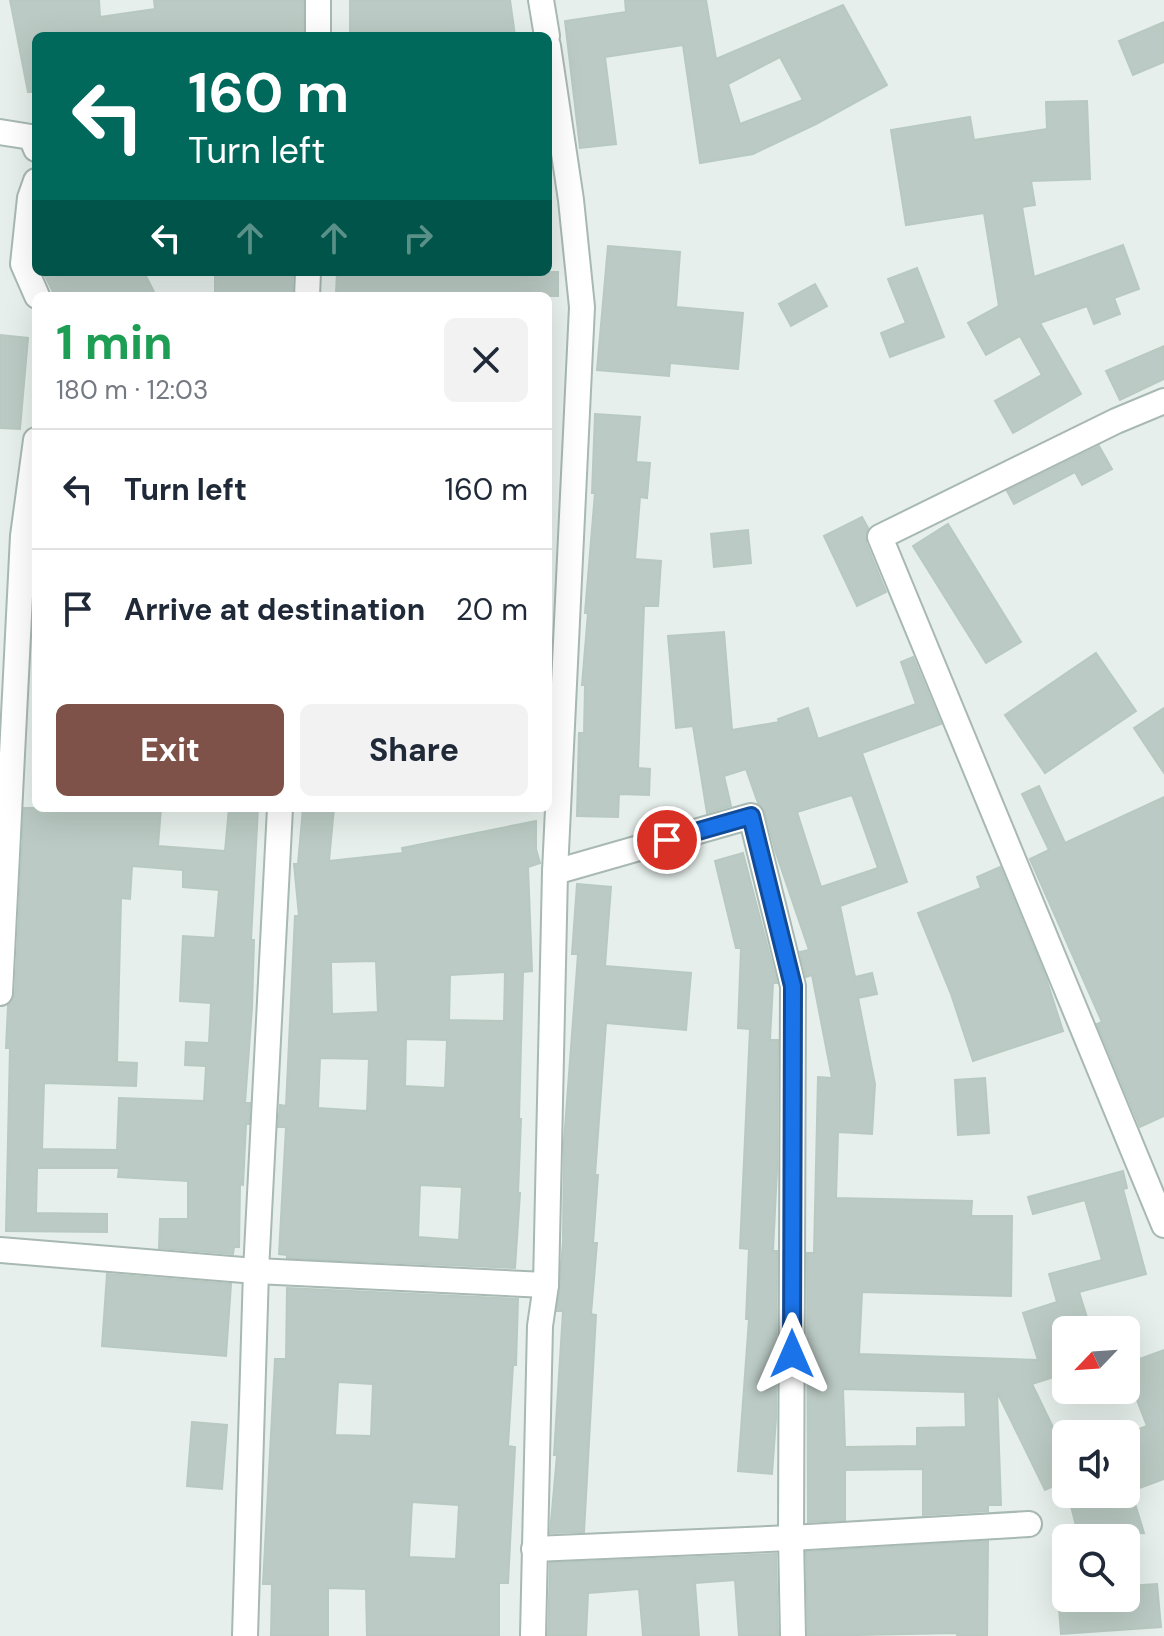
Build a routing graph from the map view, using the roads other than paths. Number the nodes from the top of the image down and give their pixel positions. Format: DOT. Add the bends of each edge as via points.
graph roads {
  1 [pos="318,0"];
  2 [pos="541,0"];
  3 [pos="318,32"];
  4 [pos="546,32"];
  5 [pos="552,73"];
  6 [pos="0,132"];
  7 [pos="32,139"];
  8 [pos="32,192"];
  9 [pos="35,292"];
  10 [pos="1164,401"];
  11 [pos="32,470"];
  12 [pos="280,812"];
  13 [pos="555,872"];
  14 [pos="0,993"];
  15 [pos="1164,1225"];
  16 [pos="0,1250"];
  17 [pos="256,1271"];
  18 [pos="546,1285"];
  19 [pos="1029,1524"];
  20 [pos="791,1538"];
  21 [pos="534,1549"];
  22 [pos="245,1636"];
  23 [pos="533,1636"];
  24 [pos="793,1636"];
  1 -- 3 [label="street"];
  2 -- 4 [label="street"];
  5 -- 13 [label="street" via="582,307"];
  6 -- 7 [label="street"];
  8 -- 9 [label="street" via="23,264"];
  10 -- 15 [label="street" via="880,537"];
  11 -- 14 [label="street" via="23,536"];
  12 -- 17 [label="street"];
  13 -- 18 [label="street"];
  13 -- 20 [label="street" via="751,816 793,986"];
  16 -- 17 [label="street"];
  17 -- 18 [label="street"];
  17 -- 22 [label="street"];
  18 -- 21 [label="street" via="540,1326"];
  19 -- 20 [label="street"];
  20 -- 21 [label="street"];
  20 -- 24 [label="street"];
  21 -- 23 [label="street"];
}
